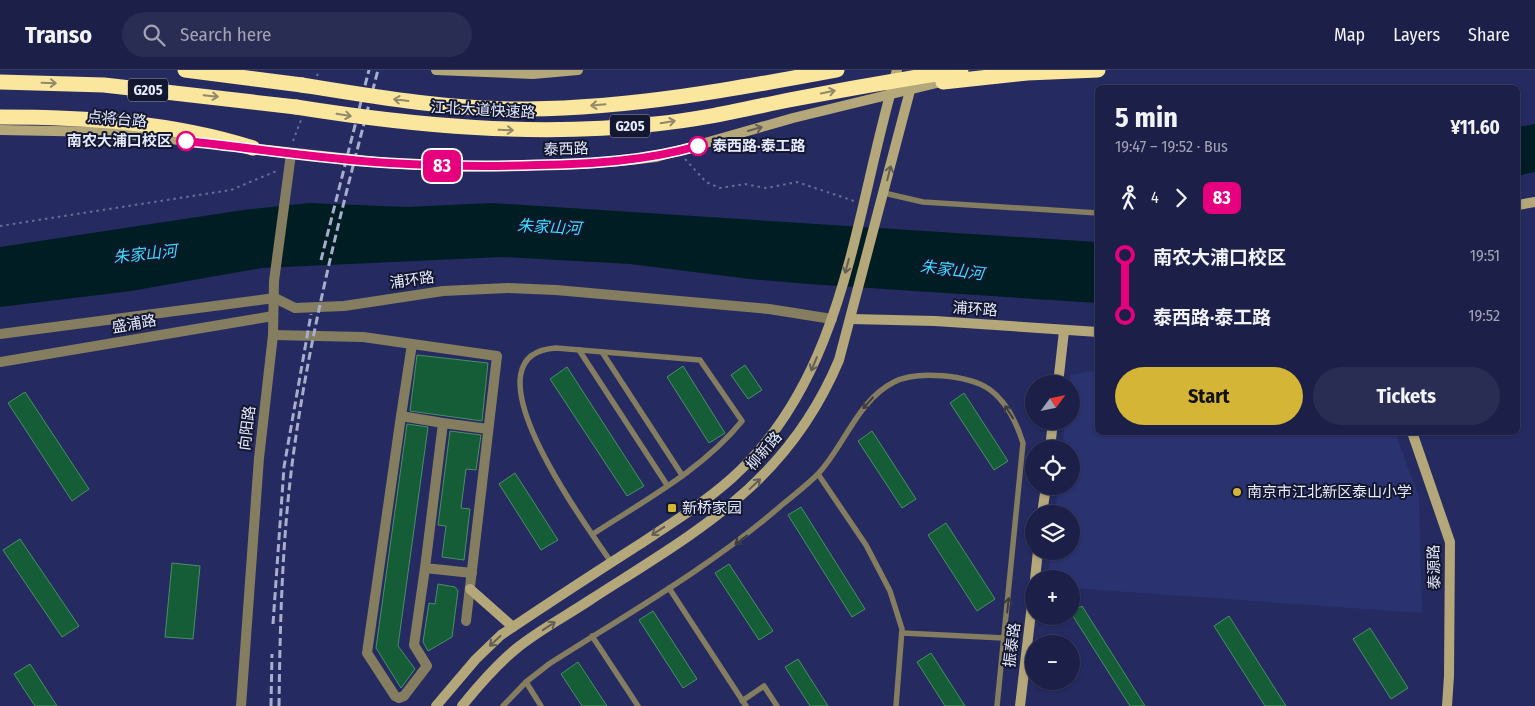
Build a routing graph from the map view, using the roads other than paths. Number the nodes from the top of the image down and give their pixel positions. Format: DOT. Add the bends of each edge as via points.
graph roads {
  1 [pos="185,70"];
  2 [pos="436,70"];
  3 [pos="578,70"];
  4 [pos="837,70"];
  5 [pos="897,70"];
  6 [pos="916,70"];
  7 [pos="961,70"];
  8 [pos="981,70"];
  9 [pos="1098,70"];
  10 [pos="0,82"];
  11 [pos="943,82"];
  12 [pos="910,89"];
  13 [pos="890,93"];
  14 [pos="0,117"];
  15 [pos="0,130"];
  16 [pos="253,148"];
  17 [pos="290,159"];
  18 [pos="884,192"];
  19 [pos="1535,202"];
  20 [pos="1520,205"];
  21 [pos="1095,212"];
  22 [pos="275,298"];
  23 [pos="273,316"];
  24 [pos="832,319"];
  25 [pos="851,319"];
  26 [pos="1064,331"];
  27 [pos="1095,332"];
  28 [pos="0,334"];
  29 [pos="273,336"];
  30 [pos="412,344"];
  31 [pos="579,350"];
  32 [pos="602,352"];
  33 [pos="0,362"];
  34 [pos="1059,375"];
  35 [pos="401,416"];
  36 [pos="443,423"];
  37 [pos="488,429"];
  38 [pos="1413,435"];
  39 [pos="818,474"];
  40 [pos="682,475"];
  41 [pos="667,485"];
  42 [pos="592,534"];
  43 [pos="611,562"];
  44 [pos="425,568"];
  45 [pos="472,573"];
  46 [pos="669,588"];
  47 [pos="470,589"];
  48 [pos="466,621"];
  49 [pos="1030,625"];
  50 [pos="513,627"];
  51 [pos="902,633"];
  52 [pos="592,636"];
  53 [pos="1004,638"];
  54 [pos="526,682"];
  55 [pos="744,703"];
  56 [pos="240,706"];
  57 [pos="436,706"];
  58 [pos="462,706"];
  59 [pos="503,706"];
  60 [pos="541,706"];
  61 [pos="638,706"];
  62 [pos="777,706"];
  63 [pos="896,706"];
  64 [pos="997,706"];
  65 [pos="1020,706"];
  66 [pos="1447,706"];
  4 -- 1 [label="highway, 江北大道快速路 / G205, one-way, bridge" via="682,97 527,109 402,101"];
  2 -- 3 [label="main road" via="533,74"];
  5 -- 13 [label="main road, 柳新路"];
  6 -- 12 [label="main road, 柳新路"];
  10 -- 7 [label="highway, 江北大道快速路 / G205, one-way, bridge" via="104,85 456,127 533,131 656,124"];
  8 -- 11 [label="main road, 泰西路"];
  9 -- 11 [label="highway"];
  11 -- 12 [label="main road, 泰西路"];
  12 -- 13 [label="main road, 泰西路"];
  18 -- 12 [label="main road, 柳新路, one-way"];
  17 -- 13 [label="main road, 泰西路, one-way" via="455,167 581,164 656,157"];
  13 -- 24 [label="main road, 柳新路, one-way"];
  14 -- 16 [label="highway" via="142,124 194,132"];
  15 -- 16 [label="main road, 点将台路" via="106,132"];
  16 -- 17 [label="main road, 点将台路"];
  17 -- 22 [label="street, 向阳路" via="274,281"];
  18 -- 21 [label="lane" via="923,202"];
  18 -- 25 [label="main road, 柳新路"];
  19 -- 20 [label="main road"];
  22 -- 23 [label="street, 向阳路"];
  22 -- 24 [label="street, 浦环路" via="295,308 443,291 508,288 750,308"];
  22 -- 28 [label="street"];
  23 -- 29 [label="street, 向阳路"];
  23 -- 33 [label="street, 盛浦路"];
  24 -- 43 [label="main road, 柳新路, one-way" via="812,371 787,412 753,457 717,492"];
  25 -- 26 [label="main road, 浦环路" via="935,321"];
  58 -- 25 [label="main road, 柳新路, one-way" via="518,647 717,516 767,473 825,393"];
  26 -- 27 [label="main road, 浦环路"];
  26 -- 34 [label="main road"];
  29 -- 30 [label="street" via="363,337"];
  29 -- 56 [label="street, 向阳路" via="259,458"];
  30 -- 35 [label="street"];
  30 -- 37 [label="street" via="497,356"];
  31 -- 32 [label="lane"];
  31 -- 41 [label="lane"];
  31 -- 42 [label="lane" via="549,348 533,352 520,373 521,391 533,437"];
  32 -- 40 [label="lane"];
  32 -- 40 [label="lane" via="700,360 742,421 725,442"];
  35 -- 36 [label="street"];
  35 -- 44 [label="street" via="368,653 395,696 400,698 427,666 414,645"];
  36 -- 37 [label="street"];
  36 -- 44 [label="street"];
  37 -- 45 [label="street"];
  38 -- 66 [label="main road, 泰源路" via="1450,542"];
  39 -- 46 [label="lane, one-way" via="725,552"];
  39 -- 51 [label="lane" via="866,545 890,591"];
  53 -- 39 [label="lane, one-way" via="1023,443 1018,427 990,390 974,382 943,376 915,375 895,382 865,405"];
  40 -- 41 [label="lane"];
  41 -- 42 [label="lane"];
  42 -- 43 [label="lane"];
  43 -- 50 [label="main road, 柳新路"];
  44 -- 45 [label="street"];
  45 -- 47 [label="street"];
  46 -- 52 [label="lane"];
  46 -- 55 [label="lane"];
  47 -- 48 [label="street"];
  47 -- 50 [label="main road"];
  49 -- 65 [label="main road, 振泰路"];
  50 -- 57 [label="main road, 柳新路, one-way" via="476,658"];
  51 -- 53 [label="lane"];
  51 -- 63 [label="lane"];
  52 -- 54 [label="lane"];
  52 -- 61 [label="lane"];
  53 -- 64 [label="lane"];
  54 -- 59 [label="lane"];
  54 -- 60 [label="lane"];
  55 -- 62 [label="lane" via="764,686"];
}
